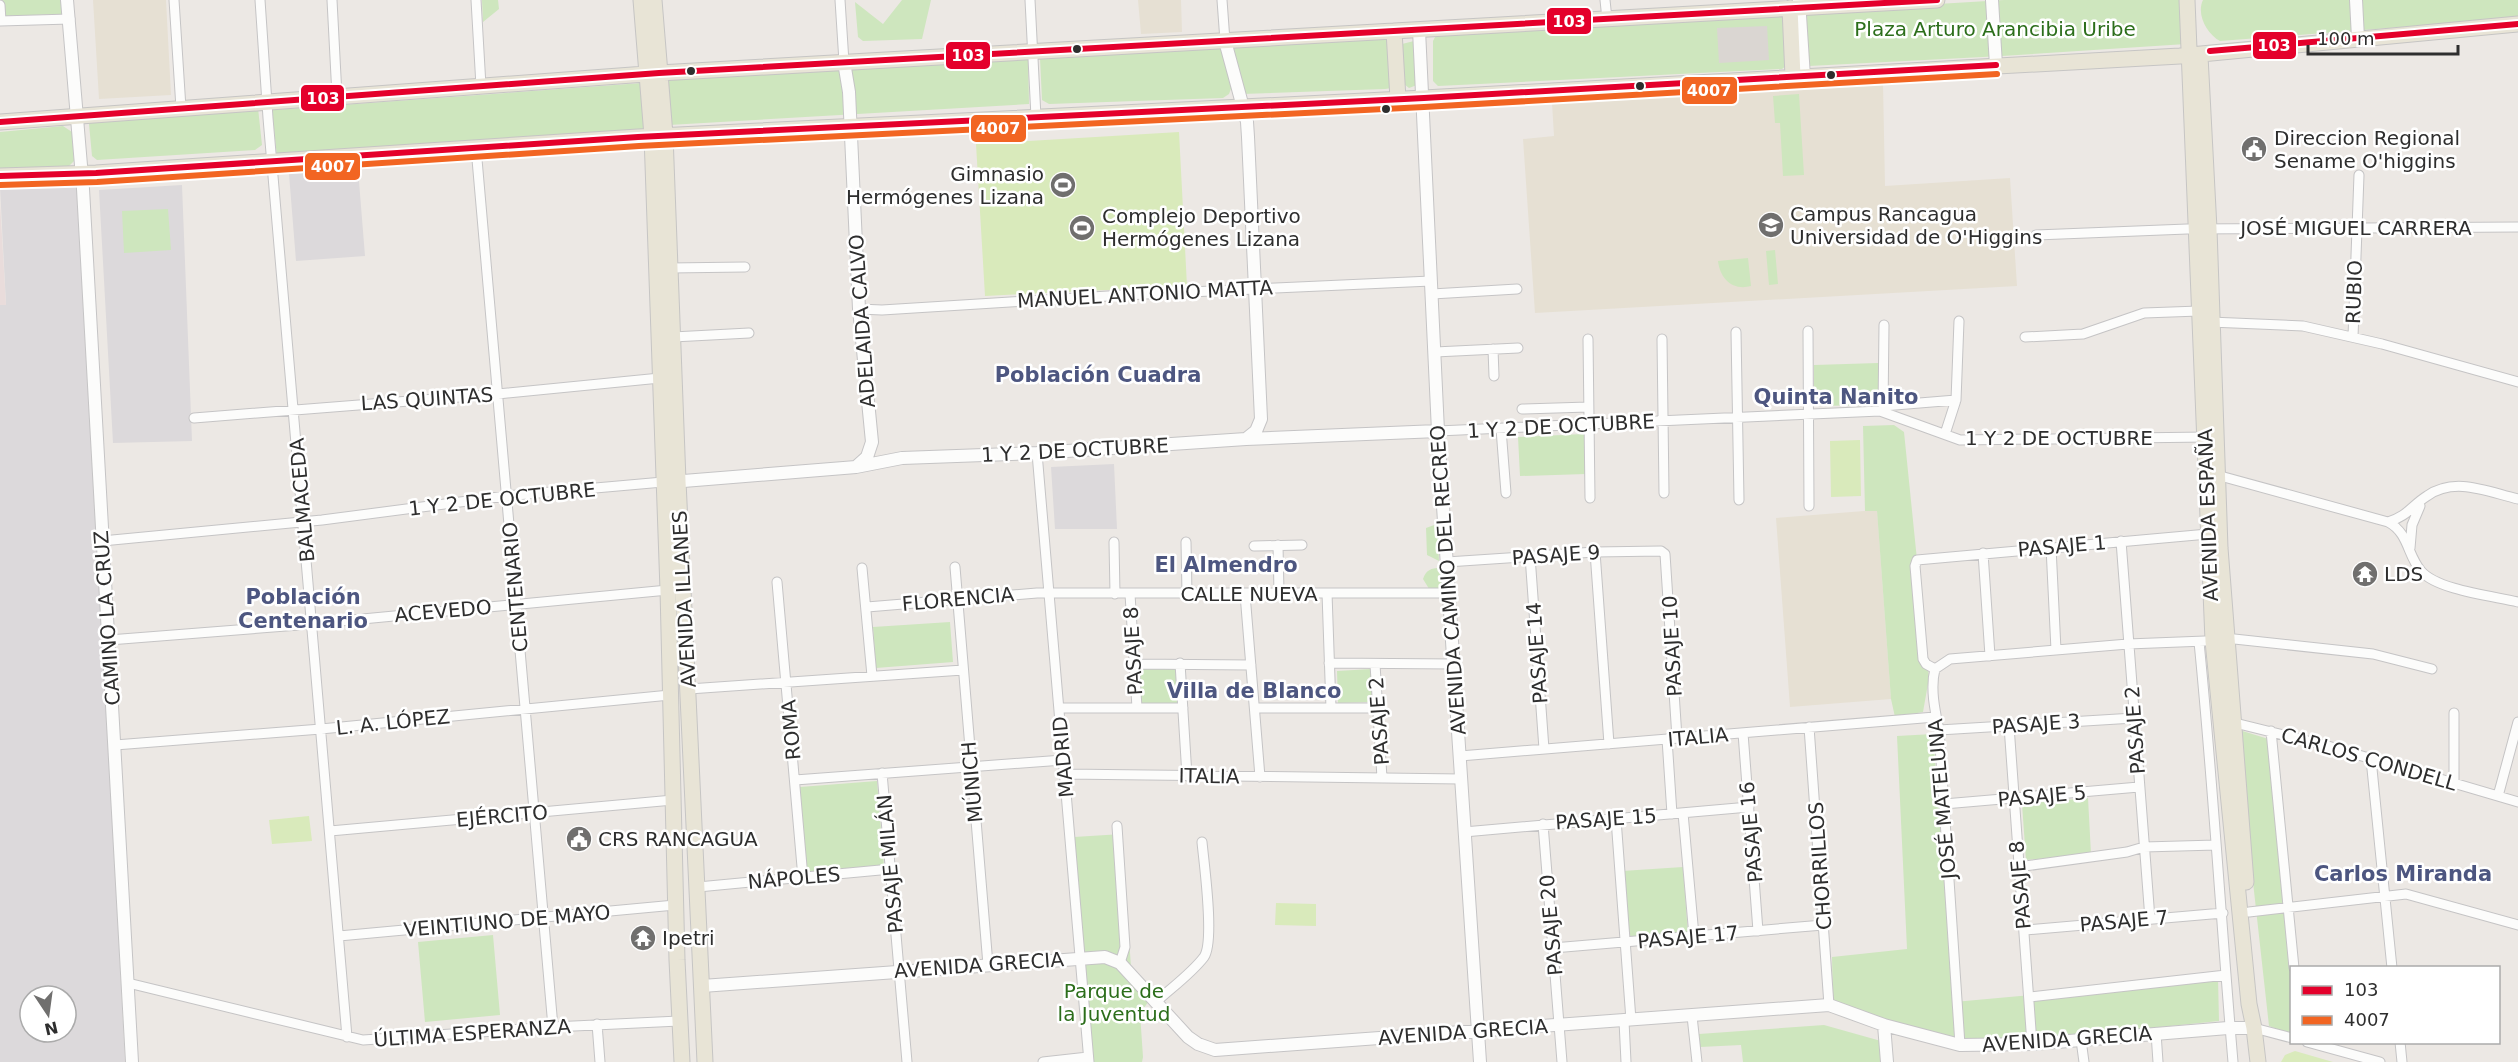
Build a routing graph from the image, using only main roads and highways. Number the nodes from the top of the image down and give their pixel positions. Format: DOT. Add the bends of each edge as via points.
graph roads {
  1 [pos="640,0"];
  2 [pos="654,0"];
  3 [pos="1937,0"];
  4 [pos="2187,4"];
  5 [pos="1796,5"];
  6 [pos="2518,24"];
  7 [pos="1394,32"];
  8 [pos="2200,53"];
  9 [pos="653,73"];
  10 [pos="1798,77"];
  11 [pos="1398,99"];
  12 [pos="0,122"];
  13 [pos="658,136"];
  14 [pos="0,176"];
  15 [pos="2212,474"];
  16 [pos="670,482"];
  17 [pos="2212,640"];
  18 [pos="2226,722"];
  19 [pos="699,920"];
  20 [pos="676,923"];
  21 [pos="677,960"];
  22 [pos="702,986"];
  23 [pos="679,1021"];
  24 [pos="2254,1028"];
  25 [pos="705,1046"];
  26 [pos="682,1062"];
  27 [pos="705,1062"];
  28 [pos="2258,1062"];
  1 -- 9 [label="main road"];
  2 -- 9 [label="main road"];
  3 -- 5 [label="main road"];
  4 -- 8 [label="main road" via="2199,37"];
  5 -- 7 [label="main road"];
  5 -- 10 [label="main road"];
  6 -- 8 [label="main road"];
  7 -- 9 [label="main road"];
  7 -- 11 [label="main road"];
  8 -- 10 [label="main road"];
  8 -- 15 [label="main road, AVENIDA ESPAÑA" via="2202,229"];
  9 -- 12 [label="main road"];
  9 -- 13 [label="main road"];
  10 -- 11 [label="main road"];
  11 -- 13 [label="main road"];
  13 -- 14 [label="main road"];
  13 -- 16 [label="main road, AVENIDA ILLANES" via="660,378"];
  13 -- 16 [label="main road, AVENIDA ILLANES" via="673,337"];
  15 -- 17 [label="main road, AVENIDA ESPAÑA"];
  15 -- 17 [label="main road, AVENIDA ESPAÑA" via="2208,534"];
  16 -- 19 [label="main road, AVENIDA ILLANES" via="689,689"];
  16 -- 20 [label="main road, AVENIDA ILLANES" via="668,590"];
  17 -- 18 [label="main road, AVENIDA ESPAÑA"];
  18 -- 24 [label="main road, AVENIDA ESPAÑA"];
  18 -- 24 [label="main road, AVENIDA ESPAÑA" via="2249,912 2257,1006"];
  19 -- 20 [label="main road"];
  19 -- 22 [label="main road, AVENIDA ILLANES"];
  20 -- 21 [label="main road, AVENIDA ILLANES"];
  21 -- 22 [label="main road" via="691,981"];
  21 -- 23 [label="main road, AVENIDA ILLANES"];
  22 -- 25 [label="main road, AVENIDA ILLANES"];
  23 -- 25 [label="main road" via="693,1027"];
  23 -- 26 [label="main road, AVENIDA ILLANES"];
  24 -- 28 [label="main road, AVENIDA ESPAÑA"];
  25 -- 27 [label="main road, AVENIDA ILLANES"];
}
